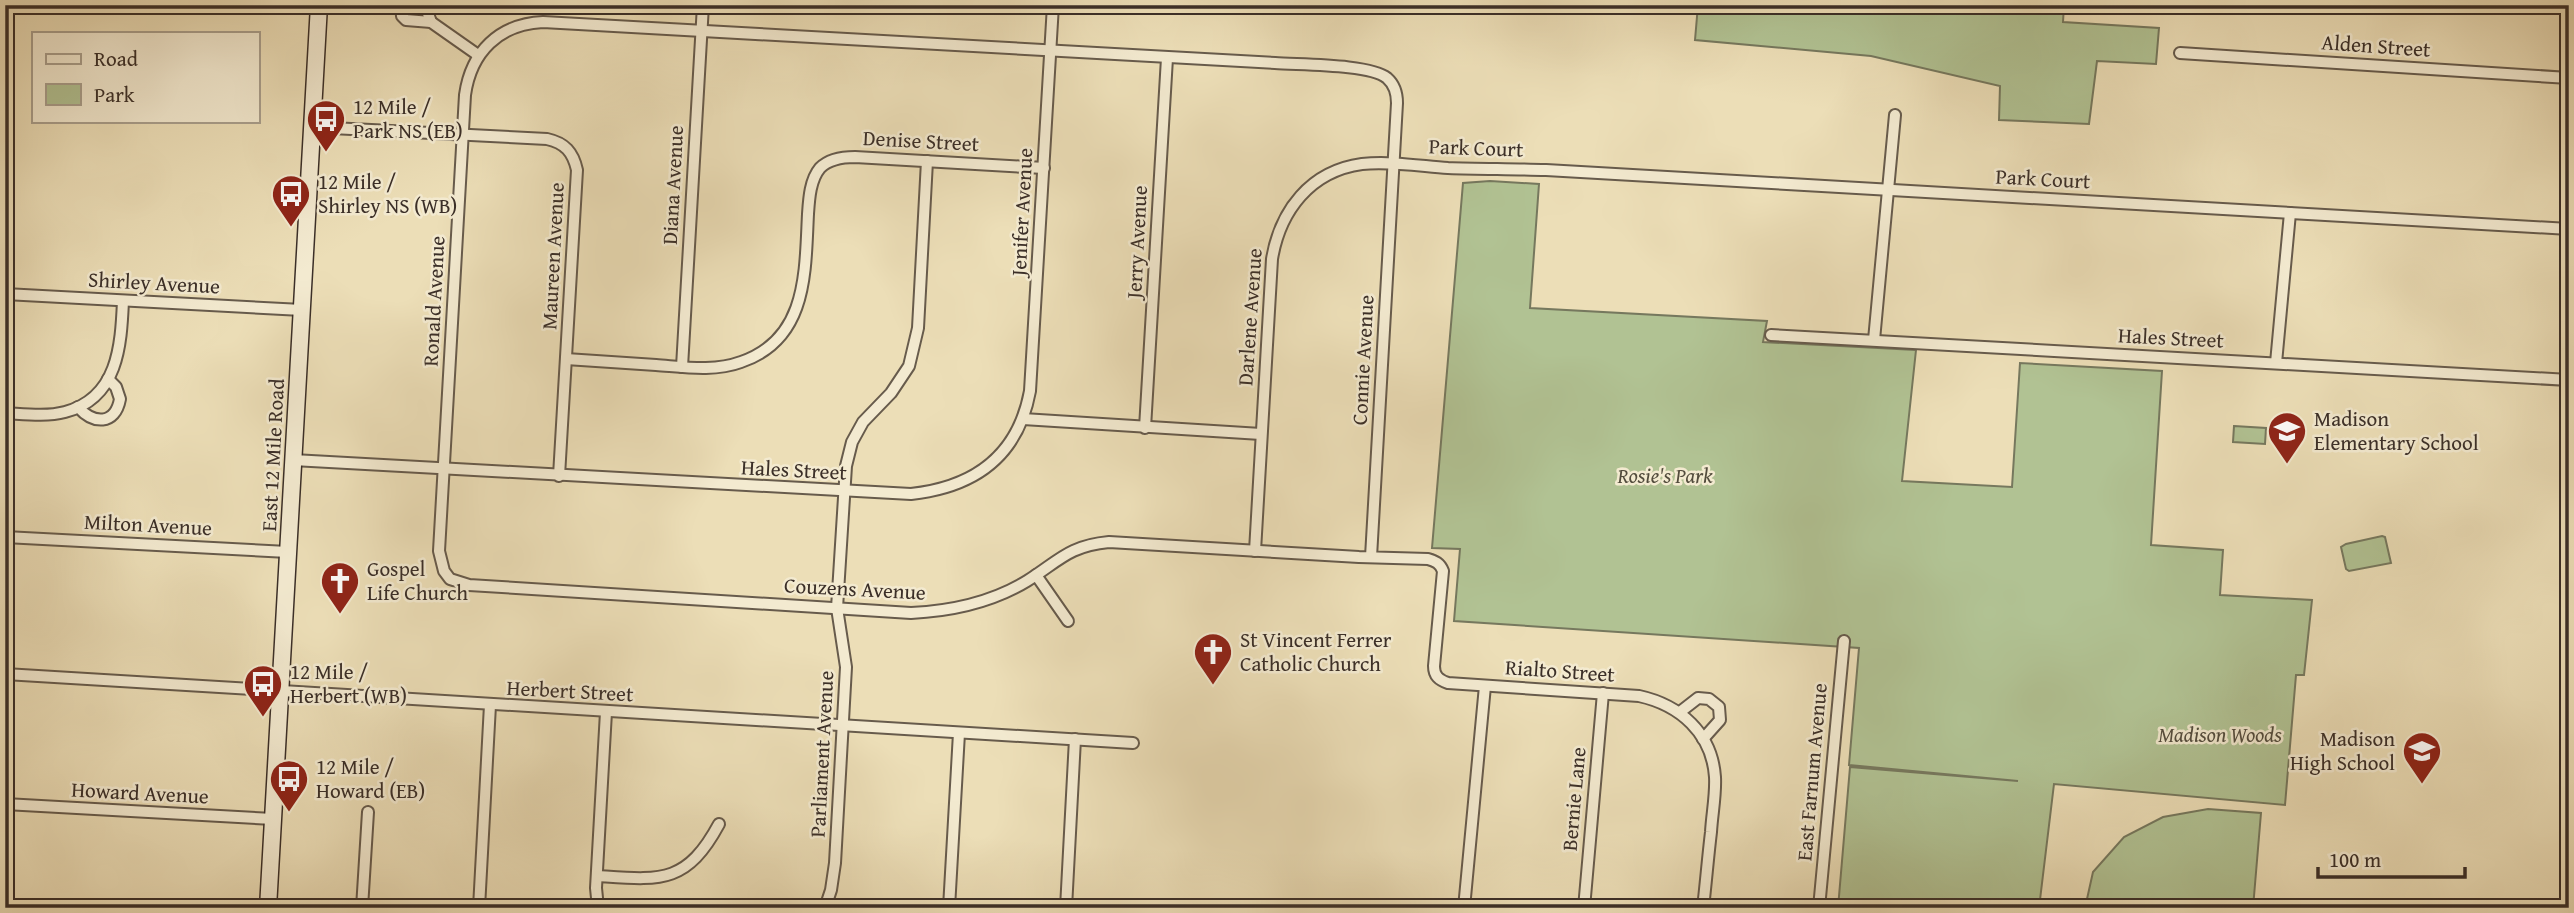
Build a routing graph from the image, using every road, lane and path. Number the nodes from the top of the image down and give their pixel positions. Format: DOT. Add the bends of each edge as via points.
graph roads {
  1 [pos="319,5"];
  2 [pos="401,5"];
  3 [pos="425,5"];
  4 [pos="703,5"];
  5 [pos="1053,5"];
  6 [pos="431,22"];
  7 [pos="701,31"];
  8 [pos="1050,51"];
  9 [pos="2180,53"];
  10 [pos="478,55"];
  11 [pos="1167,58"];
  12 [pos="2569,78"];
  13 [pos="1895,115"];
  14 [pos="312,127"];
  15 [pos="462,136"];
  16 [pos="927,161"];
  17 [pos="1394,164"];
  18 [pos="1044,167"];
  19 [pos="1888,190"];
  20 [pos="2290,213"];
  21 [pos="2569,229"];
  22 [pos="5,294"];
  23 [pos="123,301"];
  24 [pos="302,310"];
  25 [pos="1771,335"];
  26 [pos="1874,340"];
  27 [pos="566,359"];
  28 [pos="2276,363"];
  29 [pos="682,367"];
  30 [pos="108,379"];
  31 [pos="2569,380"];
  32 [pos="78,407"];
  33 [pos="5,413"];
  34 [pos="1023,419"];
  35 [pos="1145,428"];
  36 [pos="1261,434"];
  37 [pos="293,460"];
  38 [pos="443,469"];
  39 [pos="559,476"];
  40 [pos="843,492"];
  41 [pos="5,537"];
  42 [pos="1255,551"];
  43 [pos="288,552"];
  44 [pos="1371,557"];
  45 [pos="1036,575"];
  46 [pos="837,608"];
  47 [pos="1068,621"];
  48 [pos="1844,641"];
  49 [pos="5,674"];
  50 [pos="1436,676"];
  51 [pos="1485,686"];
  52 [pos="280,691"];
  53 [pos="1603,693"];
  54 [pos="490,705"];
  55 [pos="606,712"];
  56 [pos="1680,712"];
  57 [pos="843,726"];
  58 [pos="959,733"];
  59 [pos="1703,738"];
  60 [pos="1075,740"];
  61 [pos="1133,743"];
  62 [pos="5,804"];
  63 [pos="368,812"];
  64 [pos="273,819"];
  65 [pos="719,824"];
  66 [pos="597,876"];
  67 [pos="268,908"];
  68 [pos="362,908"];
  69 [pos="479,908"];
  70 [pos="598,908"];
  71 [pos="825,908"];
  72 [pos="949,908"];
  73 [pos="1066,908"];
  74 [pos="1464,908"];
  75 [pos="1584,908"];
  76 [pos="1703,908"];
  77 [pos="1819,908"];
  1 -- 14 [label="main road, East 12 Mile Road"];
  2 -- 6 [label="street" via="406,20"];
  3 -- 6 [label="street"];
  4 -- 7 [label="street, Diana Avenue"];
  5 -- 8 [label="street, Jenifer Avenue"];
  6 -- 10 [label="street"];
  7 -- 8 [label="street"];
  7 -- 10 [label="street" via="531,22 495,37"];
  7 -- 29 [label="street, Diana Avenue"];
  8 -- 11 [label="street"];
  8 -- 18 [label="street, Jenifer Avenue"];
  9 -- 12 [label="street, Alden Street"];
  10 -- 15 [label="street" via="467,81"];
  11 -- 17 [label="street" via="1376,72 1389,80 1396,93"];
  11 -- 35 [label="street, Jerry Avenue"];
  13 -- 19 [label="street"];
  14 -- 15 [label="street"];
  14 -- 24 [label="main road, East 12 Mile Road"];
  15 -- 27 [label="street, Maureen Avenue" via="547,139 564,145 574,158"];
  15 -- 38 [label="street, Ronald Avenue"];
  16 -- 18 [label="street, Denise Street"];
  16 -- 29 [label="street, Denise Street" via="844,157 819,169 810,191 801,295 782,334 741,362"];
  16 -- 40 [label="street, Parliament Avenue" via="915,348 901,380 863,422 852,442"];
  17 -- 19 [label="street, Park Court"];
  17 -- 36 [label="street, Darlene Avenue" via="1363,164 1330,173 1297,198 1283,219 1272,259"];
  17 -- 44 [label="street, Connie Avenue"];
  18 -- 34 [label="street, Jenifer Avenue" via="1032,372"];
  19 -- 20 [label="street, Park Court"];
  19 -- 26 [label="street"];
  20 -- 21 [label="street, Park Court"];
  20 -- 28 [label="street"];
  22 -- 23 [label="street, Shirley Avenue"];
  23 -- 24 [label="street, Shirley Avenue"];
  23 -- 30 [label="street" via="120,351"];
  24 -- 37 [label="main road, East 12 Mile Road"];
  25 -- 26 [label="street, Hales Street"];
  26 -- 28 [label="street, Hales Street"];
  27 -- 29 [label="street, Denise Street"];
  27 -- 39 [label="street, Maureen Avenue"];
  28 -- 31 [label="street, Hales Street"];
  30 -- 32 [label="street"];
  30 -- 32 [label="street" via="120,399 112,415 96,420"];
  32 -- 33 [label="street" via="55,414"];
  34 -- 35 [label="street"];
  34 -- 40 [label="street, Hales Street" via="998,458 958,485 911,494"];
  35 -- 36 [label="street"];
  36 -- 42 [label="street, Darlene Avenue"];
  37 -- 38 [label="street, Hales Street"];
  37 -- 43 [label="main road, East 12 Mile Road"];
  38 -- 39 [label="street, Hales Street"];
  38 -- 46 [label="street, Couzens Avenue" via="440,562 450,579 460,583"];
  39 -- 40 [label="street, Hales Street"];
  40 -- 46 [label="street, Parliament Avenue"];
  41 -- 43 [label="street, Milton Avenue"];
  42 -- 44 [label="street, Couzens Avenue"];
  42 -- 45 [label="street, Couzens Avenue" via="1109,542 1066,553"];
  43 -- 52 [label="main road, East 12 Mile Road"];
  44 -- 50 [label="street, Couzens Avenue" via="1428,559 1443,571"];
  45 -- 46 [label="street, Couzens Avenue" via="993,598 954,609"];
  45 -- 47 [label="street"];
  46 -- 57 [label="street, Parliament Avenue" via="845,659"];
  48 -- 77 [label="street, East Farnum Avenue"];
  49 -- 52 [label="street, Herbert Street"];
  50 -- 51 [label="street, Rialto Street" via="1448,683"];
  51 -- 53 [label="street, Rialto Street"];
  51 -- 74 [label="street"];
  52 -- 54 [label="street, Herbert Street"];
  52 -- 64 [label="main road, East 12 Mile Road"];
  53 -- 56 [label="street, Rialto Street" via="1650,698"];
  53 -- 75 [label="street, Bernie Lane"];
  54 -- 55 [label="street, Herbert Street"];
  54 -- 69 [label="street"];
  55 -- 57 [label="street, Herbert Street"];
  55 -- 66 [label="street"];
  56 -- 59 [label="street, Rialto Street"];
  56 -- 59 [label="street" via="1698,698 1719,707 1720,720"];
  57 -- 58 [label="street, Herbert Street"];
  57 -- 71 [label="street, Parliament Avenue" via="835,870"];
  58 -- 60 [label="street, Herbert Street"];
  58 -- 72 [label="street"];
  59 -- 76 [label="street, Rialto Street" via="1715,779"];
  60 -- 61 [label="street, Herbert Street"];
  60 -- 73 [label="street"];
  62 -- 64 [label="street, Howard Avenue"];
  63 -- 68 [label="street"];
  64 -- 67 [label="main road, East 12 Mile Road"];
  65 -- 66 [label="street" via="704,851 678,872 654,879"];
  66 -- 70 [label="street"];
}
